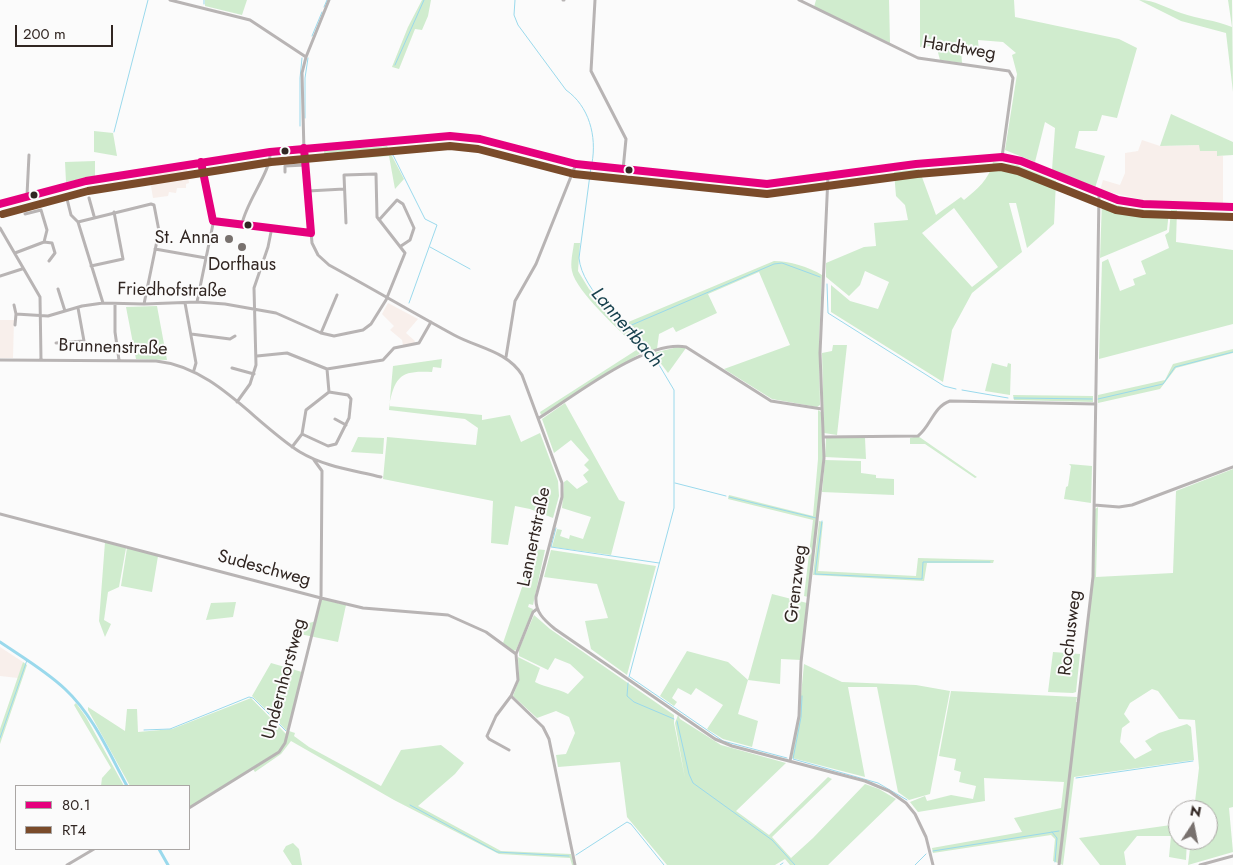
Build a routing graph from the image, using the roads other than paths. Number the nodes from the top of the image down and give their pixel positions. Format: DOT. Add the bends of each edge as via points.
graph roads {
  1 [pos="170,0"];
  2 [pos="329,0"];
  3 [pos="595,0"];
  4 [pos="799,0"];
  5 [pos="306,58"];
  6 [pos="304,148"];
  7 [pos="270,152"];
  8 [pos="29,155"];
  9 [pos="1002,157"];
  10 [pos="202,162"];
  11 [pos="576,164"];
  12 [pos="305,165"];
  13 [pos="623,170"];
  14 [pos="285,172"];
  15 [pos="828,176"];
  16 [pos="344,189"];
  17 [pos="308,192"];
  18 [pos="1099,194"];
  19 [pos="27,195"];
  20 [pos="89,198"];
  21 [pos="67,200"];
  22 [pos="0,204"];
  23 [pos="1233,207"];
  24 [pos="114,212"];
  25 [pos="25,214"];
  26 [pos="94,216"];
  27 [pos="379,220"];
  28 [pos="213,221"];
  29 [pos="78,222"];
  30 [pos="346,223"];
  31 [pos="242,224"];
  32 [pos="0,228"];
  33 [pos="272,228"];
  34 [pos="310,233"];
  35 [pos="44,242"];
  36 [pos="401,246"];
  37 [pos="155,249"];
  38 [pos="15,253"];
  39 [pos="206,258"];
  40 [pos="49,261"];
  41 [pos="91,266"];
  42 [pos="22,269"];
  43 [pos="0,276"];
  44 [pos="58,289"];
  45 [pos="337,295"];
  46 [pos="387,296"];
  47 [pos="198,302"];
  48 [pos="103,303"];
  49 [pos="185,303"];
  50 [pos="115,304"];
  51 [pos="144,304"];
  52 [pos="14,305"];
  53 [pos="78,308"];
  54 [pos="253,308"];
  55 [pos="65,311"];
  56 [pos="16,314"];
  57 [pos="41,316"];
  58 [pos="431,322"];
  59 [pos="15,325"];
  60 [pos="191,334"];
  61 [pos="321,334"];
  62 [pos="235,336"];
  63 [pos="56,343"];
  64 [pos="257,356"];
  65 [pos="506,357"];
  66 [pos="0,360"];
  67 [pos="40,360"];
  68 [pos="119,360"];
  69 [pos="232,368"];
  70 [pos="327,369"];
  71 [pos="194,370"];
  72 [pos="254,374"];
  73 [pos="329,392"];
  74 [pos="237,402"];
  75 [pos="1095,404"];
  76 [pos="822,409"];
  77 [pos="539,418"];
  78 [pos="335,419"];
  79 [pos="346,425"];
  80 [pos="302,434"];
  81 [pos="824,437"];
  82 [pos="292,447"];
  83 [pos="314,460"];
  84 [pos="327,465"];
  85 [pos="1233,467"];
  86 [pos="322,471"];
  87 [pos="381,477"];
  88 [pos="1094,505"];
  89 [pos="0,514"];
  90 [pos="321,598"];
  91 [pos="537,609"];
  92 [pos="516,654"];
  93 [pos="511,696"];
  94 [pos="509,750"];
  95 [pos="790,761"];
  96 [pos="190,807"];
  97 [pos="92,850"];
  98 [pos="1233,856"];
  99 [pos="67,865"];
  100 [pos="575,865"];
  101 [pos="933,865"];
  102 [pos="1058,865"];
  103 [pos="1200,865"];
  1 -- 5 [label="street" via="250,20"];
  2 -- 5 [label="street, Lannertstraße"];
  3 -- 13 [label="street" via="591,71 626,139"];
  4 -- 9 [label="street, Hardtweg" via="918,58 1009,71 1013,78"];
  5 -- 6 [label="street, Lannertstraße" via="302,73"];
  6 -- 7 [label="main road"];
  6 -- 11 [label="main road" via="465,137"];
  6 -- 12 [label="street, Lannertstraße"];
  7 -- 10 [label="main road"];
  7 -- 31 [label="street" via="270,161 252,195"];
  8 -- 19 [label="street"];
  9 -- 15 [label="main road"];
  9 -- 18 [label="main road" via="1031,164"];
  10 -- 19 [label="main road" via="86,181"];
  10 -- 28 [label="street"];
  11 -- 13 [label="main road"];
  11 -- 65 [label="street" via="536,264 515,301"];
  12 -- 14 [label="street" via="285,166"];
  12 -- 17 [label="street, Lannertstraße"];
  13 -- 15 [label="main road" via="767,184"];
  15 -- 76 [label="street, Grenzweg" via="820,354"];
  16 -- 17 [label="street"];
  16 -- 27 [label="street" via="343,177 346,174 376,174"];
  16 -- 30 [label="street"];
  17 -- 34 [label="street, Lannertstraße"];
  18 -- 23 [label="main road" via="1144,204"];
  18 -- 75 [label="street, Rochusweg"];
  19 -- 22 [label="main road"];
  20 -- 26 [label="street"];
  21 -- 29 [label="street, Friedhofstraße"];
  24 -- 26 [label="street"];
  24 -- 37 [label="street" via="154,205 159,231"];
  24 -- 41 [label="street" via="123,259"];
  25 -- 35 [label="street" via="41,210 47,230"];
  26 -- 29 [label="street"];
  27 -- 36 [label="street"];
  27 -- 36 [label="street" via="397,200 403,204 414,228 410,240"];
  28 -- 31 [label="street"];
  28 -- 39 [label="street"];
  29 -- 41 [label="street, Friedhofstraße"];
  31 -- 33 [label="street"];
  32 -- 38 [label="street"];
  33 -- 34 [label="street"];
  33 -- 54 [label="street" via="254,288"];
  34 -- 46 [label="street, Lannertstraße" via="314,248 322,259"];
  35 -- 38 [label="street"];
  35 -- 40 [label="street" via="52,243 55,252"];
  36 -- 46 [label="street, Friedhofstraße" via="405,255"];
  37 -- 39 [label="street"];
  37 -- 51 [label="street"];
  38 -- 42 [label="street"];
  39 -- 47 [label="street"];
  41 -- 48 [label="street, Friedhofstraße"];
  42 -- 43 [label="street"];
  42 -- 57 [label="street" via="40,297"];
  44 -- 55 [label="street"];
  45 -- 61 [label="street"];
  46 -- 58 [label="street, Lannertstraße"];
  46 -- 61 [label="street, Friedhofstraße" via="377,315 363,330 334,336"];
  47 -- 49 [label="street, Friedhofstraße"];
  47 -- 54 [label="street, Friedhofstraße"];
  48 -- 50 [label="street, Friedhofstraße"];
  48 -- 53 [label="street"];
  49 -- 51 [label="street, Friedhofstraße"];
  49 -- 60 [label="street"];
  50 -- 51 [label="street, Friedhofstraße"];
  50 -- 68 [label="street"];
  52 -- 56 [label="street"];
  53 -- 55 [label="street"];
  53 -- 63 [label="street" via="84,341"];
  54 -- 61 [label="street, Friedhofstraße" via="276,313"];
  54 -- 64 [label="street"];
  55 -- 57 [label="street"];
  56 -- 57 [label="street"];
  56 -- 59 [label="street"];
  57 -- 67 [label="street"];
  58 -- 65 [label="street, Lannertstraße"];
  58 -- 70 [label="street" via="419,343 394,348 382,360"];
  60 -- 62 [label="street" via="230,339"];
  60 -- 71 [label="street" via="196,363"];
  64 -- 70 [label="street" via="287,352"];
  64 -- 72 [label="street"];
  65 -- 77 [label="street, Lannertstraße" via="522,375"];
  66 -- 67 [label="street, Brunnenstraße"];
  67 -- 68 [label="street, Brunnenstraße"];
  68 -- 71 [label="street, Brunnenstraße" via="168,362"];
  69 -- 72 [label="street"];
  70 -- 73 [label="street"];
  71 -- 74 [label="street, Brunnenstraße"];
  72 -- 74 [label="street"];
  73 -- 79 [label="street" via="351,396"];
  73 -- 80 [label="street" via="306,410"];
  74 -- 82 [label="street, Brunnenstraße"];
  75 -- 81 [label="street" via="950,401 939,408 918,436"];
  75 -- 88 [label="street, Rochusweg"];
  76 -- 77 [label="street" via="771,401 678,345 631,360"];
  76 -- 81 [label="street, Grenzweg"];
  77 -- 91 [label="street, Lannertstraße" via="562,490 537,591"];
  78 -- 79 [label="street"];
  79 -- 80 [label="street" via="336,444 328,446"];
  80 -- 82 [label="street"];
  81 -- 95 [label="street, Grenzweg" via="798,716"];
  82 -- 83 [label="street, Brunnenstraße"];
  83 -- 84 [label="street, Brunnenstraße"];
  83 -- 86 [label="street, Brunnenstraße"];
  84 -- 86 [label="street"];
  84 -- 87 [label="street, Brunnenstraße"];
  85 -- 88 [label="street" via="1132,505"];
  86 -- 90 [label="street"];
  88 -- 102 [label="street, Rochusweg" via="1092,577"];
  89 -- 90 [label="street, Sudeschweg"];
  90 -- 92 [label="street, Sudeschweg" via="363,608 448,615 486,632"];
  90 -- 96 [label="street, Undernhorstweg" via="286,743 279,752"];
  91 -- 92 [label="street"];
  91 -- 95 [label="street, Lannertstraße" via="555,629 715,739"];
  92 -- 93 [label="street" via="518,680"];
  93 -- 94 [label="street" via="486,736"];
  93 -- 100 [label="street" via="543,727 549,739"];
  95 -- 101 [label="street, Lannertstraße" via="865,781 898,796 921,824"];
  97 -- 99 [label="street"];
  98 -- 103 [label="street"];
}
